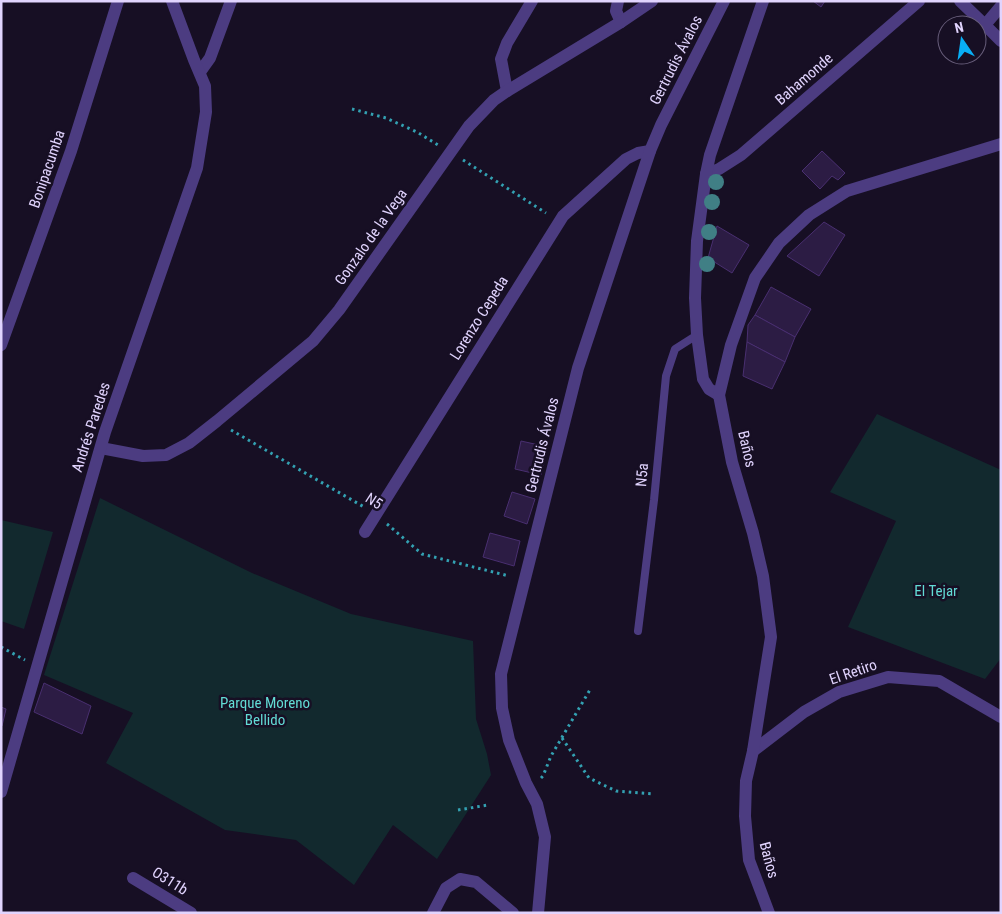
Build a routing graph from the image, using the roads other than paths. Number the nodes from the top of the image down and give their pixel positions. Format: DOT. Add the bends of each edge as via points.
graph roads {
  1 [pos="118,1"];
  2 [pos="172,1"];
  3 [pos="231,1"];
  4 [pos="532,1"];
  5 [pos="618,1"];
  6 [pos="652,1"];
  7 [pos="724,1"];
  8 [pos="763,1"];
  9 [pos="919,1"];
  10 [pos="960,1"];
  11 [pos="1001,6"];
  12 [pos="975,15"];
  13 [pos="621,22"];
  14 [pos="987,23"];
  15 [pos="987,27"];
  16 [pos="1001,42"];
  17 [pos="200,72"];
  18 [pos="507,91"];
  19 [pos="1001,144"];
  20 [pos="650,151"];
  21 [pos="706,174"];
  22 [pos="697,336"];
  23 [pos="1,345"];
  24 [pos="719,395"];
  25 [pos="101,448"];
  26 [pos="366,532"];
  27 [pos="638,631"];
  28 [pos="1001,718"];
  29 [pos="753,752"];
  30 [pos="2,784"];
  31 [pos="133,878"];
  32 [pos="191,913"];
  33 [pos="433,913"];
  34 [pos="513,913"];
  35 [pos="538,913"];
  36 [pos="769,913"];
  1 -- 23 [label="street, Bonipacumba" via="71,151"];
  2 -- 17 [label="street, Andrés Paredes"];
  3 -- 17 [label="street" via="210,58"];
  4 -- 18 [label="street" via="507,43 501,60"];
  5 -- 13 [label="street" via="616,12"];
  6 -- 13 [label="street, Gonzalo de la Vega"];
  7 -- 20 [label="street, Gertrudis Ávalos"];
  8 -- 21 [label="street"];
  9 -- 21 [label="street, Bahamonde" via="740,155 719,170"];
  10 -- 12 [label="street"];
  11 -- 14 [label="street"];
  13 -- 18 [label="street, Gonzalo de la Vega"];
  15 -- 16 [label="street"];
  17 -- 25 [label="street, Andrés Paredes" via="205,86 206,112 197,168"];
  18 -- 25 [label="street, Gonzalo de la Vega" via="469,126 339,310 313,341 189,443 166,455 143,456"];
  19 -- 24 [label="street, Baños" via="847,191 809,214 779,243 755,278 731,346"];
  20 -- 26 [label="street, Lorenzo Cepeda" via="626,159 563,216"];
  20 -- 35 [label="street, Gertrudis Ávalos" via="578,368 501,674 502,708 509,740 537,804 545,837"];
  21 -- 22 [label="street" via="698,241"];
  22 -- 24 [label="street" via="703,379 709,389"];
  22 -- 27 [label="lane, N5a" via="675,349 666,376"];
  24 -- 29 [label="street, Baños" via="732,462 763,576 771,637"];
  25 -- 30 [label="street, Andrés Paredes"];
  28 -- 29 [label="street, El Retiro" via="939,681 888,677 839,692 804,712"];
  29 -- 36 [label="street, Baños" via="746,781 749,860"];
  31 -- 32 [label="street, O311b"];
  33 -- 34 [label="street" via="446,888 460,878 476,882"];
}
